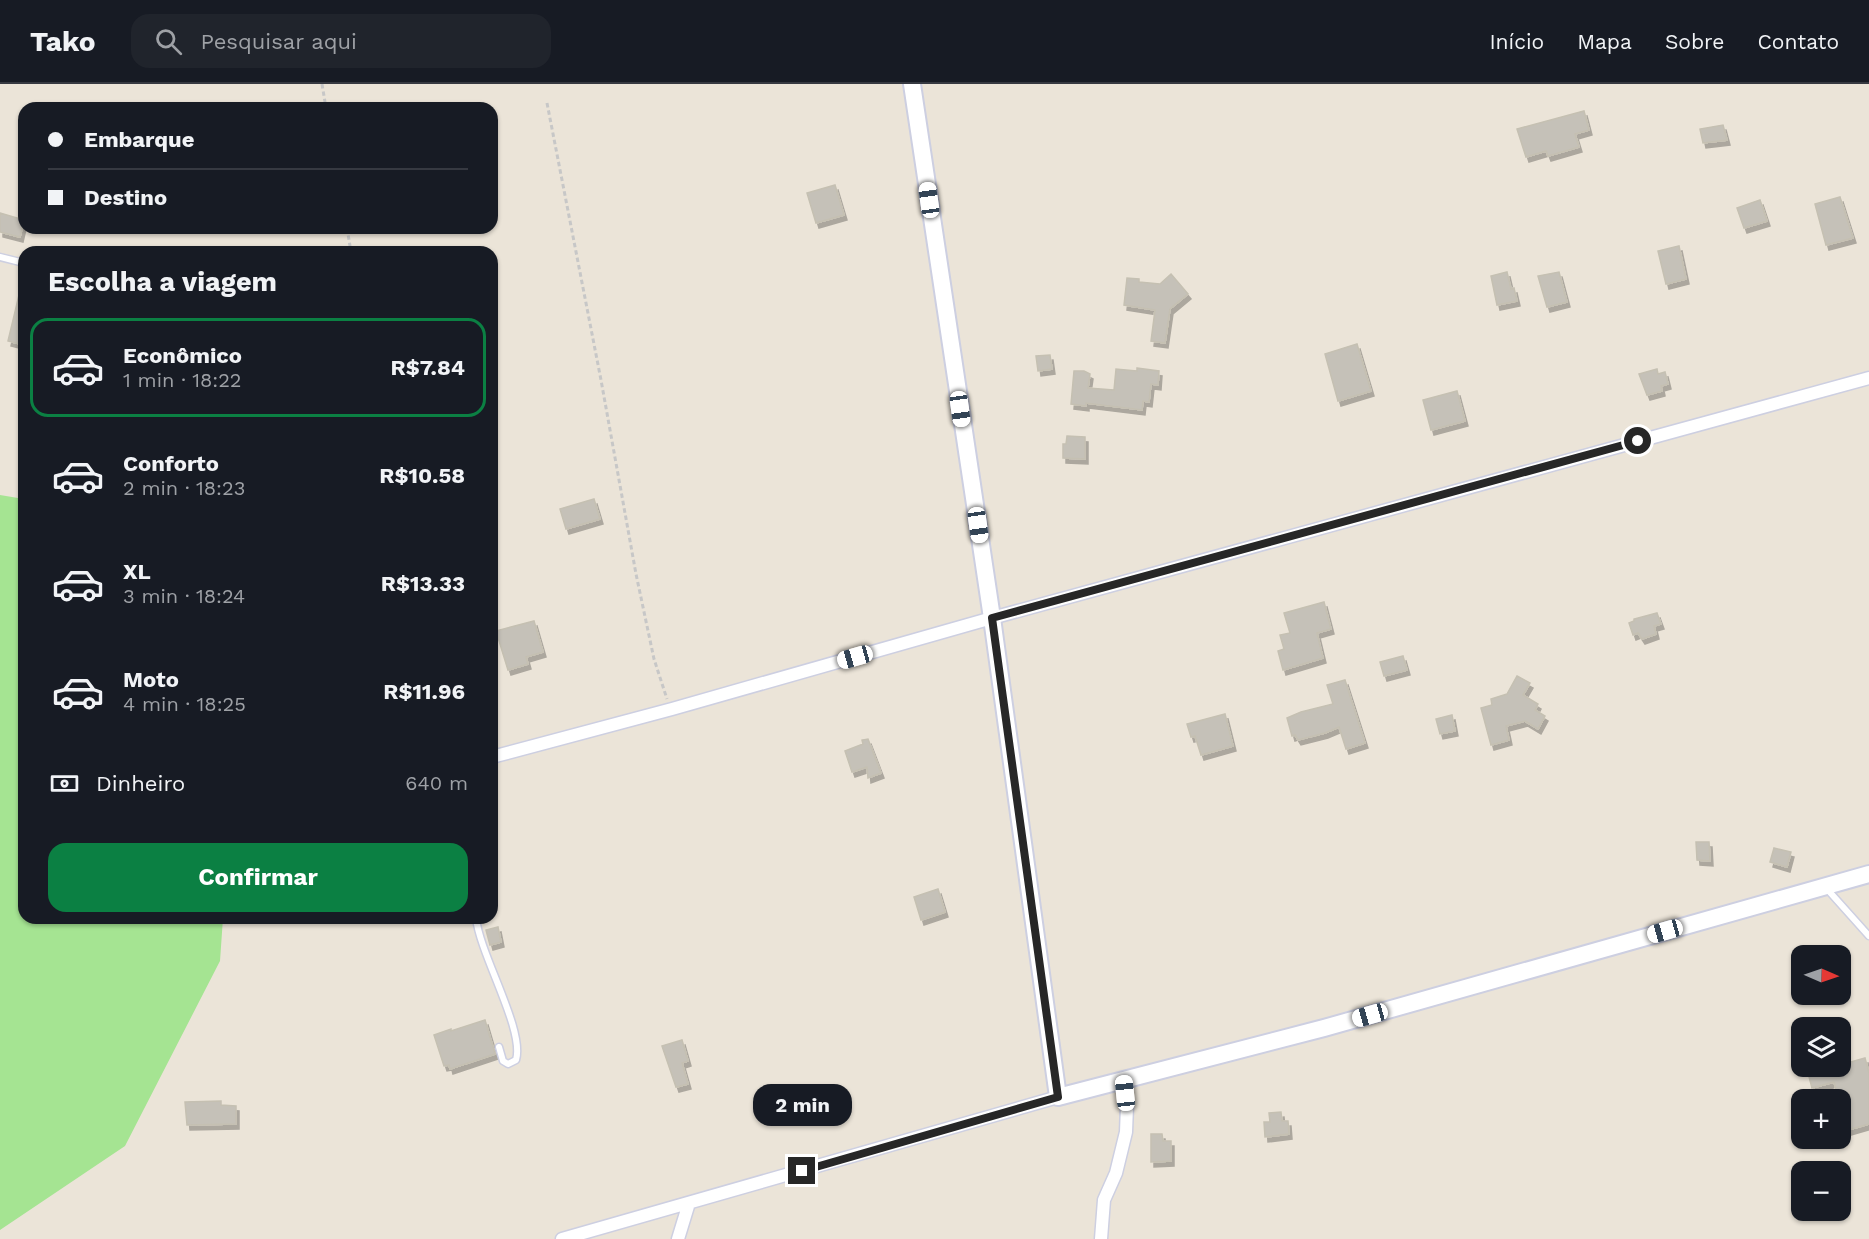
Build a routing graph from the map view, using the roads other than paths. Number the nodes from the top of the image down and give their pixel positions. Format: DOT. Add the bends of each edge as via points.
graph roads {
  1 [pos="912,84"];
  2 [pos="0,256"];
  3 [pos="18,261"];
  4 [pos="1869,378"];
  5 [pos="992,618"];
  6 [pos="498,755"];
  7 [pos="1869,874"];
  8 [pos="1824,886"];
  9 [pos="477,924"];
  10 [pos="1869,936"];
  11 [pos="499,1047"];
  12 [pos="1124,1080"];
  13 [pos="1058,1097"];
  14 [pos="689,1203"];
  15 [pos="562,1239"];
  16 [pos="678,1239"];
  17 [pos="1101,1239"];
  1 -- 5 [label="street"];
  2 -- 3 [label="lane"];
  4 -- 5 [label="street"];
  5 -- 6 [label="street"];
  5 -- 13 [label="street"];
  7 -- 8 [label="street"];
  8 -- 10 [label="lane"];
  8 -- 12 [label="street" via="1324,1028"];
  9 -- 11 [label="lane" via="515,1034 516,1060 507,1064 503,1061"];
  12 -- 13 [label="street"];
  12 -- 17 [label="street" via="1126,1132 1116,1173 1104,1200"];
  13 -- 14 [label="street"];
  14 -- 15 [label="street"];
  14 -- 16 [label="street"];
}
